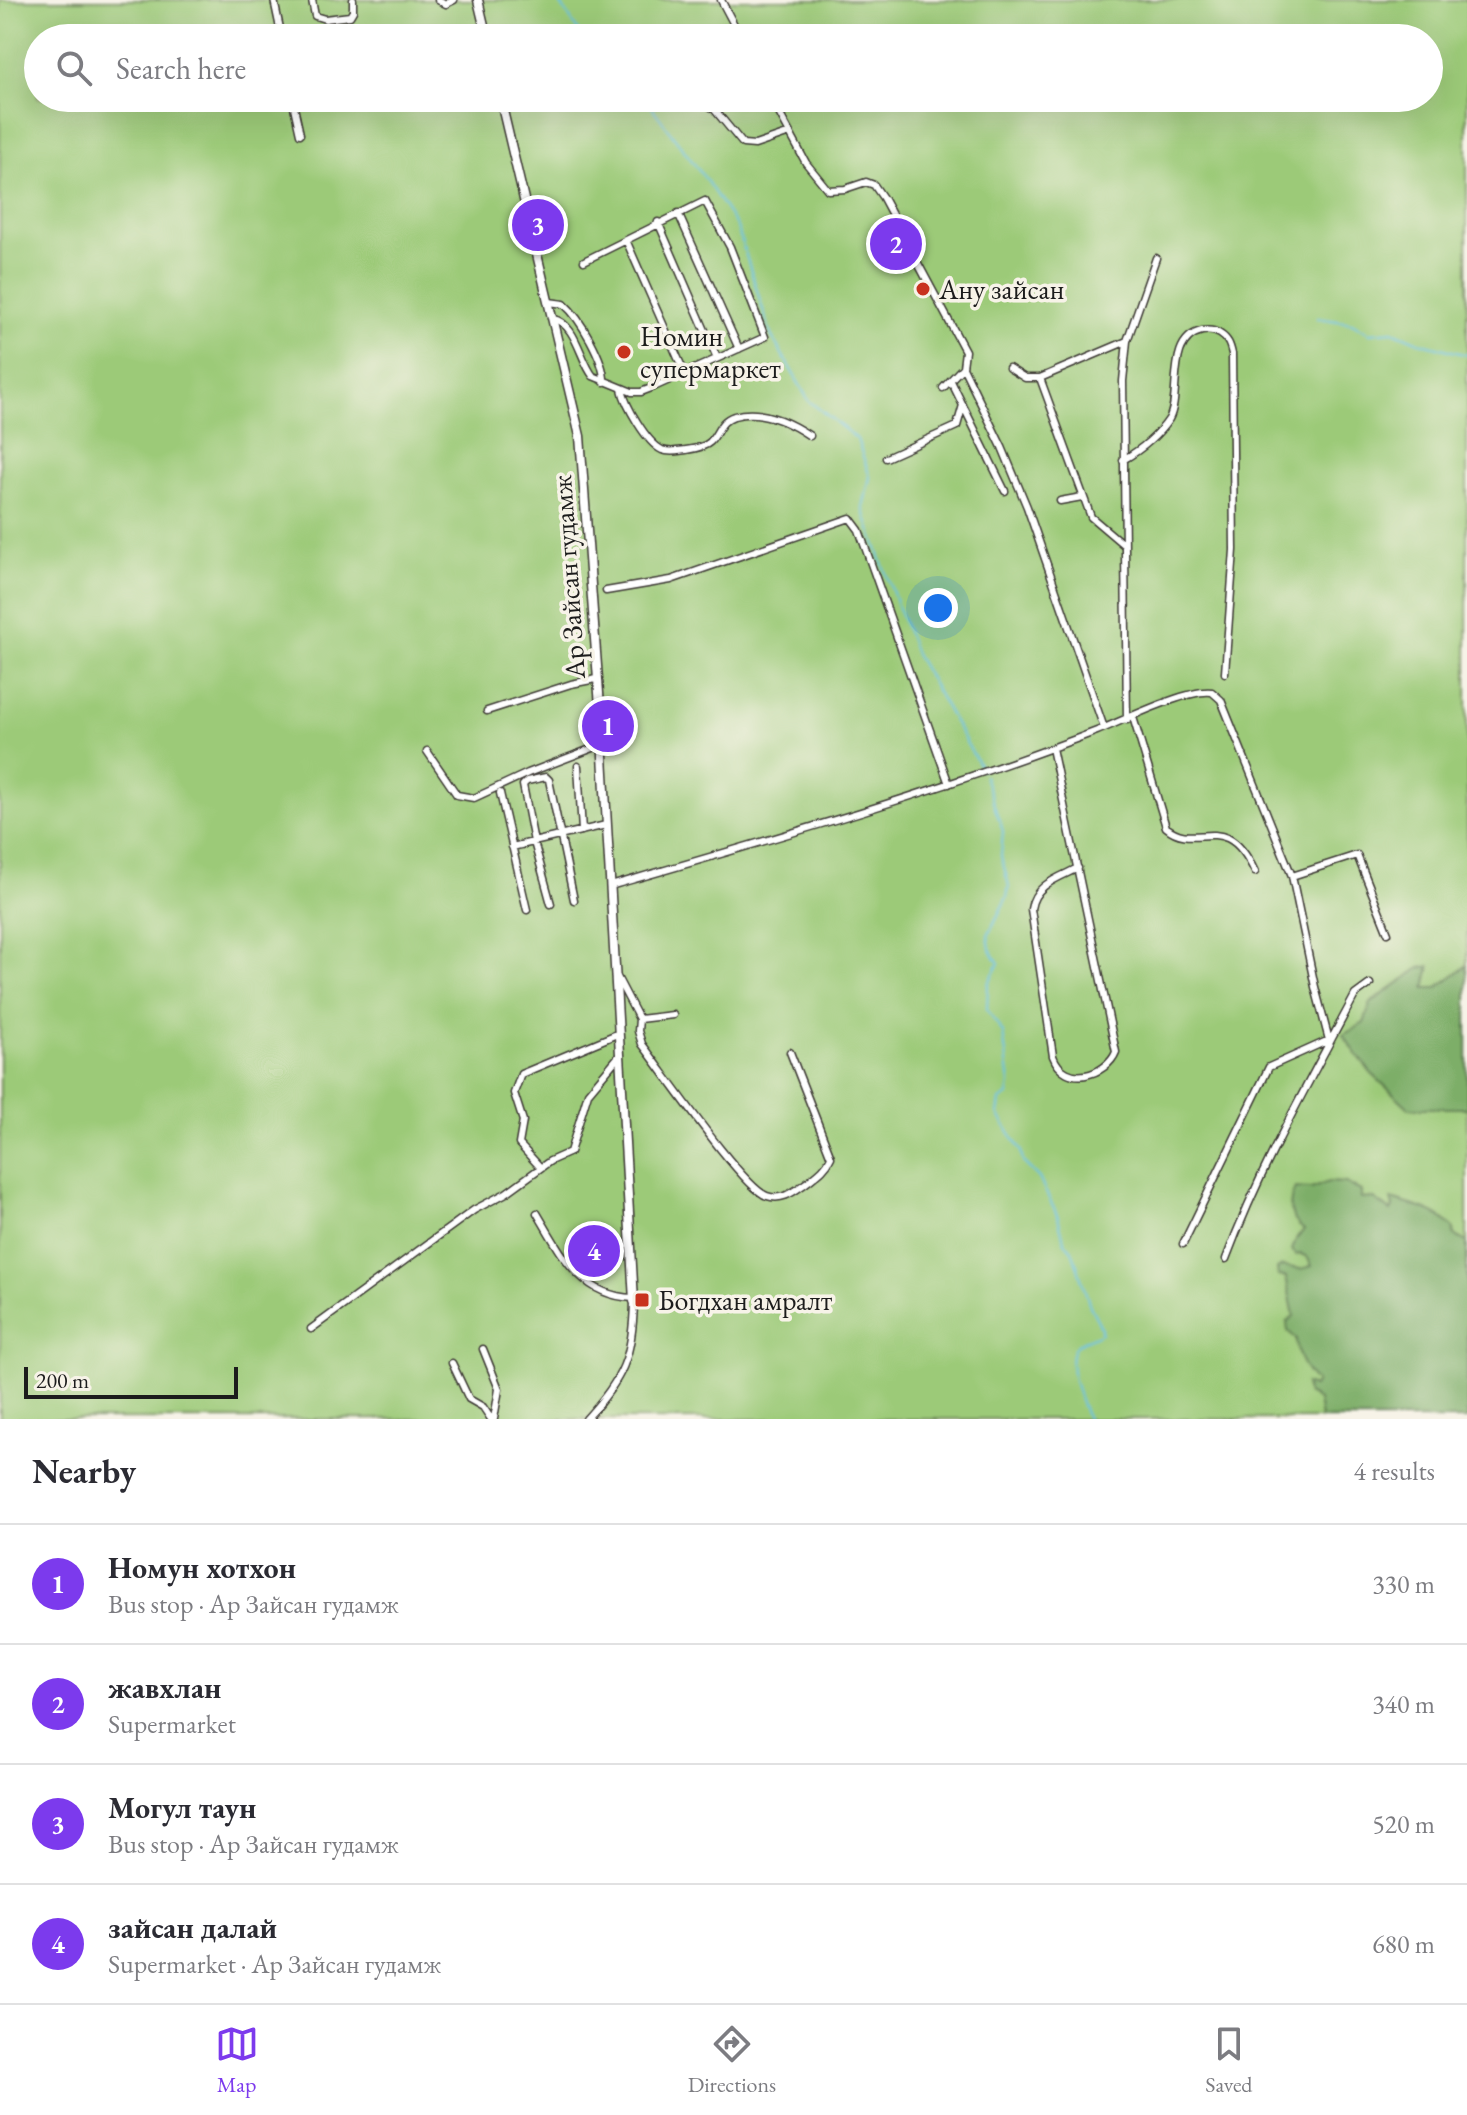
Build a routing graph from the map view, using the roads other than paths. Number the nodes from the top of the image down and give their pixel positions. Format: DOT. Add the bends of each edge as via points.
graph roads {
  1 [pos="274,0"];
  2 [pos="312,0"];
  3 [pos="353,0"];
  4 [pos="438,0"];
  5 [pos="454,0"];
  6 [pos="478,0"];
  7 [pos="721,0"];
  8 [pos="279,24"];
  9 [pos="484,24"];
  10 [pos="734,24"];
  11 [pos="295,112"];
  12 [pos="503,112"];
  13 [pos="716,112"];
  14 [pos="779,112"];
  15 [pos="790,133"];
  16 [pos="300,134"];
  17 [pos="678,213"];
  18 [pos="658,222"];
  19 [pos="626,240"];
  20 [pos="1156,258"];
  21 [pos="584,261"];
  22 [pos="549,302"];
  23 [pos="553,319"];
  24 [pos="1127,341"];
  25 [pos="739,349"];
  26 [pos="717,358"];
  27 [pos="963,367"];
  28 [pos="1009,368"];
  29 [pos="685,374"];
  30 [pos="1040,378"];
  31 [pos="951,381"];
  32 [pos="604,382"];
  33 [pos="943,388"];
  34 [pos="622,389"];
  35 [pos="963,405"];
  36 [pos="810,436"];
  37 [pos="886,458"];
  38 [pos="1123,460"];
  39 [pos="1005,491"];
  40 [pos="1082,497"];
  41 [pos="1060,501"];
  42 [pos="1124,545"];
  43 [pos="606,591"];
  44 [pos="1225,673"];
  45 [pos="596,679"];
  46 [pos="487,711"];
  47 [pos="1130,718"];
  48 [pos="1104,728"];
  49 [pos="601,745"];
  50 [pos="1052,748"];
  51 [pos="427,751"];
  52 [pos="578,766"];
  53 [pos="949,784"];
  54 [pos="500,793"];
  55 [pos="606,825"];
  56 [pos="582,831"];
  57 [pos="559,836"];
  58 [pos="534,842"];
  59 [pos="512,847"];
  60 [pos="1078,868"];
  61 [pos="1255,872"];
  62 [pos="1292,876"];
  63 [pos="610,886"];
  64 [pos="574,900"];
  65 [pos="551,904"];
  66 [pos="527,910"];
  67 [pos="1388,933"];
  68 [pos="614,970"];
  69 [pos="1370,984"];
  70 [pos="673,1015"];
  71 [pos="639,1019"];
  72 [pos="617,1034"];
  73 [pos="1329,1040"];
  74 [pos="790,1052"];
  75 [pos="619,1056"];
  76 [pos="540,1167"];
  77 [pos="537,1213"];
  78 [pos="1183,1244"];
  79 [pos="1226,1259"];
  80 [pos="634,1300"];
  81 [pos="311,1329"];
  82 [pos="483,1349"];
  83 [pos="452,1363"];
  84 [pos="492,1419"];
  85 [pos="586,1419"];
  1 -- 8 [label="street"];
  2 -- 3 [label="street" via="315,16 325,19 350,16"];
  4 -- 5 [label="street"];
  6 -- 9 [label="street"];
  7 -- 10 [label="street"];
  11 -- 16 [label="street"];
  12 -- 22 [label="street, Ар Зайсан гудамж"];
  13 -- 15 [label="street" via="743,144"];
  14 -- 15 [label="street"];
  15 -- 27 [label="street" via="828,190 874,185 960,338"];
  17 -- 18 [label="street"];
  17 -- 25 [label="street"];
  17 -- 25 [label="street" via="701,201 708,203 730,247 765,337"];
  18 -- 19 [label="street"];
  18 -- 26 [label="street"];
  19 -- 21 [label="street"];
  19 -- 29 [label="street"];
  20 -- 24 [label="street"];
  22 -- 23 [label="street, Ар Зайсан гудамж"];
  22 -- 32 [label="street" via="564,304 578,319"];
  23 -- 32 [label="street" via="565,324 588,370"];
  23 -- 45 [label="street, Ар Зайсан гудамж" via="580,436"];
  24 -- 30 [label="street"];
  24 -- 38 [label="street"];
  25 -- 26 [label="street"];
  26 -- 29 [label="street"];
  27 -- 31 [label="street"];
  27 -- 48 [label="street" via="1027,507"];
  28 -- 30 [label="street" via="1025,378"];
  29 -- 34 [label="street" via="641,392"];
  30 -- 40 [label="street"];
  31 -- 33 [label="street"];
  31 -- 35 [label="street"];
  32 -- 34 [label="street"];
  34 -- 36 [label="street" via="645,434 665,451 705,445 730,417 747,414 771,416"];
  35 -- 37 [label="street" via="957,426"];
  35 -- 39 [label="street"];
  38 -- 42 [label="street"];
  38 -- 44 [label="street" via="1144,448 1170,417 1178,359 1186,341 1201,331 1222,336 1232,354 1234,550"];
  40 -- 41 [label="street"];
  40 -- 42 [label="street" via="1091,517"];
  42 -- 47 [label="street"];
  43 -- 53 [label="street" via="671,580 850,518 859,530"];
  45 -- 46 [label="street"];
  45 -- 49 [label="street, Ар Зайсан гудамж"];
  47 -- 48 [label="street"];
  47 -- 61 [label="street" via="1166,827 1175,834 1232,840"];
  47 -- 62 [label="street" via="1197,693 1218,696"];
  48 -- 50 [label="street"];
  49 -- 51 [label="street" via="474,798 457,795"];
  49 -- 55 [label="street, Ар Зайсан гудамж"];
  50 -- 53 [label="street"];
  50 -- 60 [label="street"];
  52 -- 56 [label="street"];
  53 -- 63 [label="street"];
  54 -- 59 [label="street"];
  55 -- 56 [label="street"];
  55 -- 63 [label="street, Ар Зайсан гудамж"];
  56 -- 57 [label="street"];
  57 -- 58 [label="street"];
  57 -- 58 [label="street" via="548,778 527,781 523,785"];
  57 -- 64 [label="street"];
  58 -- 59 [label="street"];
  58 -- 65 [label="street"];
  59 -- 66 [label="street"];
  60 -- 60 [label="street" via="1116,1054 1108,1063 1075,1076 1062,1071 1053,1056 1031,909 1040,889"];
  62 -- 67 [label="street" via="1357,855"];
  62 -- 73 [label="street"];
  63 -- 68 [label="street, Ар Зайсан гудамж"];
  68 -- 71 [label="street"];
  68 -- 72 [label="street, Ар Зайсан гудамж"];
  69 -- 73 [label="street" via="1355,995"];
  70 -- 71 [label="street"];
  71 -- 74 [label="street" via="642,1044 742,1175 764,1195 777,1198 827,1166 831,1157"];
  72 -- 75 [label="street, Ар Зайсан гудамж"];
  72 -- 76 [label="street" via="521,1074 514,1093 523,1121 519,1144"];
  73 -- 78 [label="street" via="1269,1067"];
  73 -- 79 [label="street" via="1265,1164"];
  75 -- 76 [label="street" via="588,1093 570,1152"];
  75 -- 80 [label="street, Ар Зайсан гудамж"];
  76 -- 81 [label="street"];
  77 -- 80 [label="street" via="572,1271 587,1283"];
  80 -- 85 [label="street" via="624,1371"];
  82 -- 84 [label="street" via="499,1389"];
  83 -- 84 [label="street" via="469,1399"];
}
